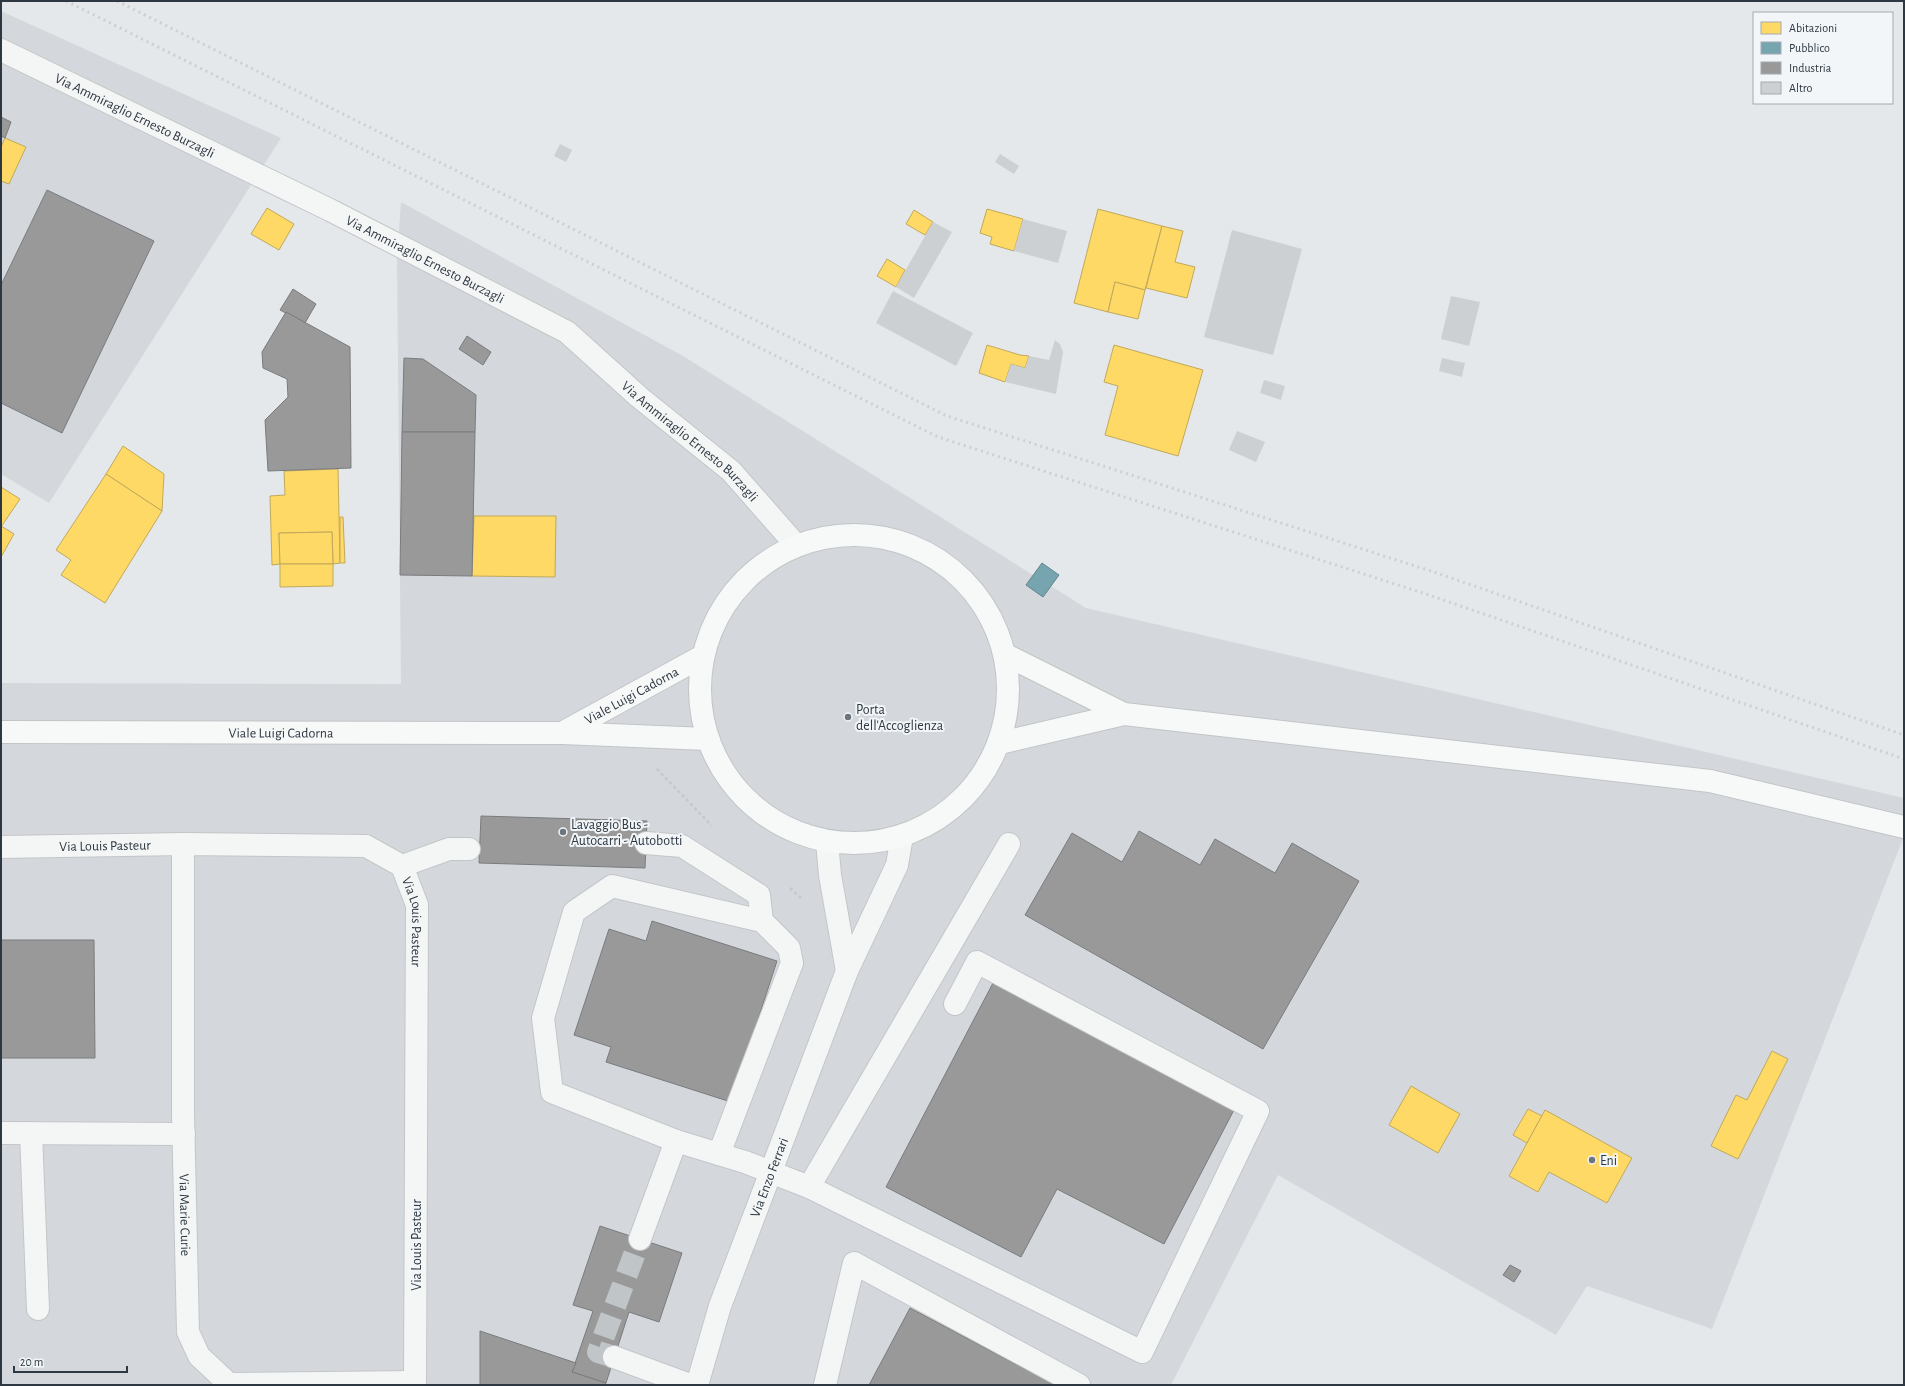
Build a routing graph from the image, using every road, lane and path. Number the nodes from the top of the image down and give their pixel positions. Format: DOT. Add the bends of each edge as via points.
graph roads {
  1 [pos="1,50"];
  2 [pos="796,545"];
  3 [pos="1006,655"];
  4 [pos="701,657"];
  5 [pos="1124,714"];
  6 [pos="1,732"];
  7 [pos="562,732"];
  8 [pos="707,739"];
  9 [pos="1000,742"];
  10 [pos="650,766"];
  11 [pos="1904,827"];
  12 [pos="716,830"];
  13 [pos="902,836"];
  14 [pos="828,842"];
  15 [pos="646,843"];
  16 [pos="183,844"];
  17 [pos="1009,844"];
  18 [pos="1,847"];
  19 [pos="469,849"];
  20 [pos="402,866"];
  21 [pos="789,886"];
  22 [pos="804,901"];
  23 [pos="762,921"];
  24 [pos="847,971"];
  25 [pos="955,1004"];
  26 [pos="1,1133"];
  27 [pos="31,1133"];
  28 [pos="184,1134"];
  29 [pos="676,1141"];
  30 [pos="719,1154"];
  31 [pos="771,1172"];
  32 [pos="809,1187"];
  33 [pos="640,1239"];
  34 [pos="38,1309"];
  35 [pos="614,1357"];
  36 [pos="415,1384"];
  37 [pos="690,1385"];
  38 [pos="697,1385"];
  39 [pos="825,1385"];
  40 [pos="1079,1385"];
  1 -- 2 [label="street, Via Ammiraglio Ernesto Burzagli" via="330,210 567,332 639,397 731,471"];
  2 -- 3 [label="main road" via="848,534 908,544 949,566 986,606"];
  2 -- 4 [label="main road" via="752,571 720,610"];
  3 -- 5 [label="main road"];
  3 -- 9 [label="main road" via="1009,699"];
  4 -- 7 [label="main road, Viale Luigi Cadorna"];
  4 -- 8 [label="main road" via="699,698"];
  5 -- 9 [label="main road"];
  5 -- 11 [label="main road" via="1710,781"];
  6 -- 7 [label="main road, Viale Luigi Cadorna"];
  7 -- 8 [label="main road, Viale Luigi Cadorna"];
  8 -- 14 [label="main road" via="725,776 753,807 788,829"];
  9 -- 13 [label="main road" via="977,784 943,815"];
  10 -- 12 [label="path" via="657,769"];
  13 -- 14 [label="main road" via="866,844"];
  13 -- 24 [label="street, Via Enzo Ferrari" via="897,865"];
  14 -- 24 [label="street" via="830,875"];
  15 -- 23 [label="street" via="682,846 759,895"];
  16 -- 18 [label="street, Via Louis Pasteur"];
  16 -- 20 [label="street, Via Louis Pasteur" via="366,846"];
  16 -- 28 [label="street, Via Marie Curie"];
  17 -- 32 [label="street"];
  19 -- 20 [label="street" via="450,849"];
  20 -- 36 [label="street, Via Louis Pasteur" via="417,905"];
  21 -- 22 [label="path"];
  23 -- 29 [label="street" via="612,886 574,912 542,1018 552,1092"];
  23 -- 30 [label="street" via="789,948 792,963"];
  24 -- 31 [label="street, Via Enzo Ferrari"];
  25 -- 32 [label="street" via="977,962 1258,1112 1142,1352"];
  26 -- 27 [label="street"];
  27 -- 28 [label="street"];
  27 -- 34 [label="street"];
  28 -- 36 [label="street, Via Marie Curie" via="188,1332 199,1356 229,1384"];
  29 -- 30 [label="street"];
  29 -- 33 [label="street"];
  30 -- 31 [label="street"];
  31 -- 32 [label="street"];
  31 -- 38 [label="street, Via Enzo Ferrari" via="720,1306"];
  35 -- 37 [label="street"];
  39 -- 40 [label="street" via="854,1263"];
}
